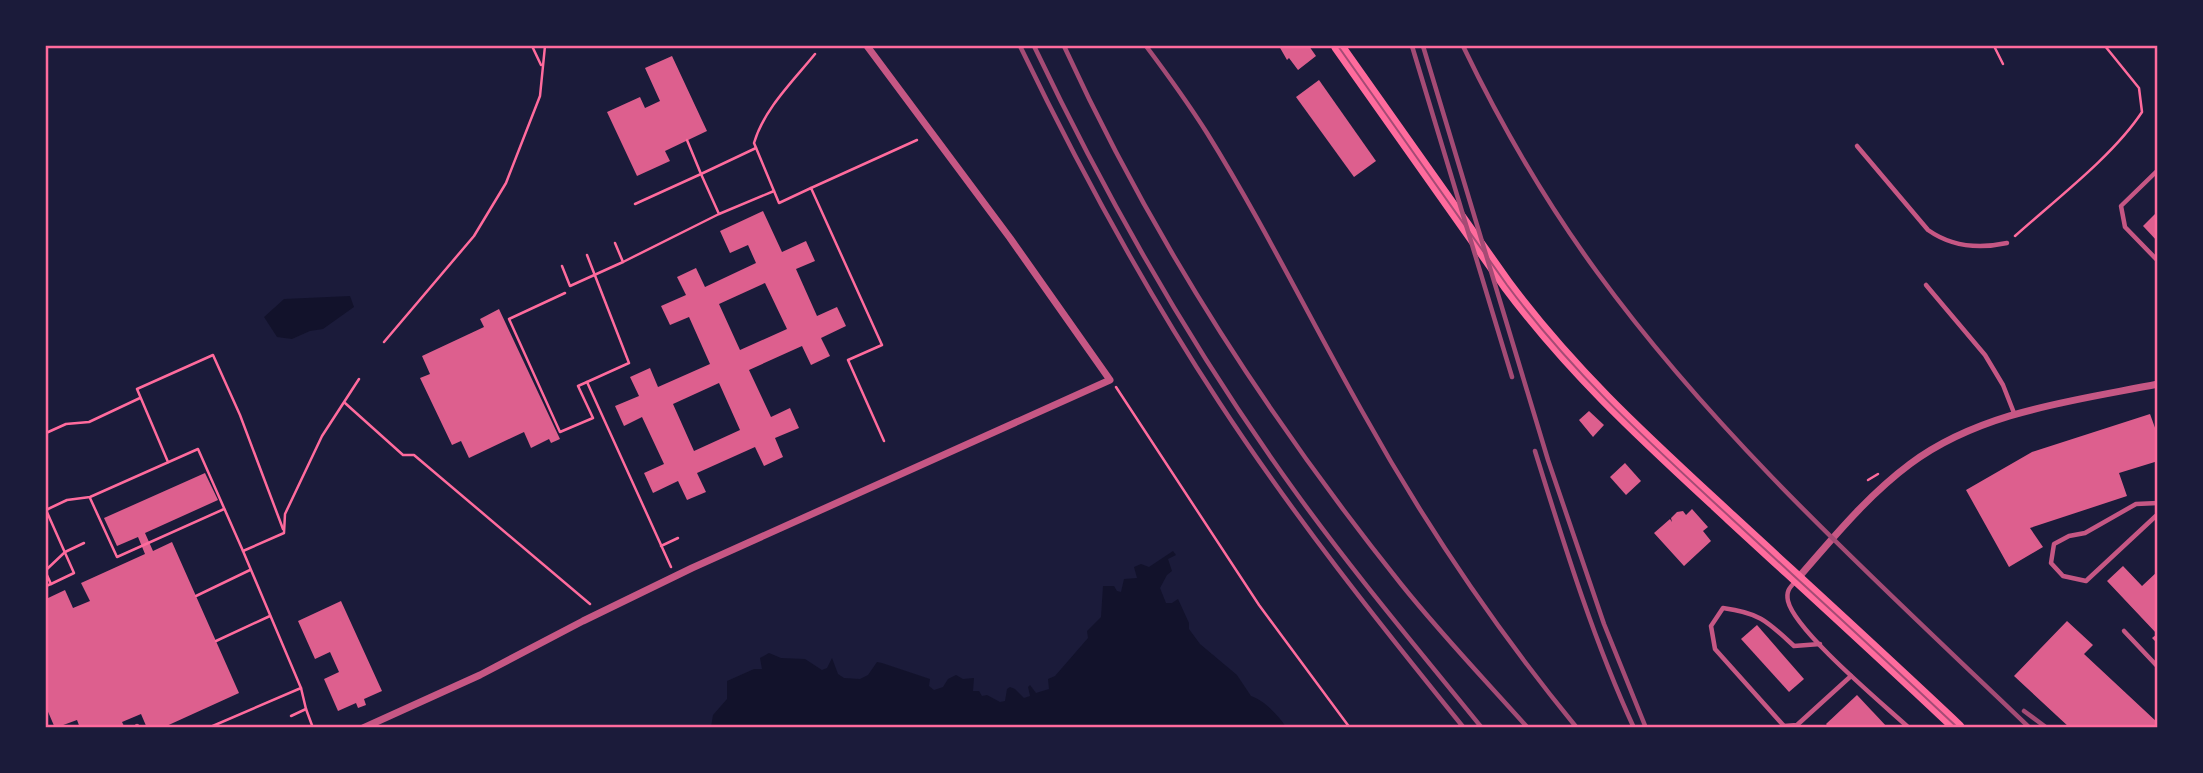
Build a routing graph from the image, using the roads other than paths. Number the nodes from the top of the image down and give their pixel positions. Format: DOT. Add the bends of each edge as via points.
graph roads {
  1 [pos="867,46"];
  2 [pos="1338,46"];
  3 [pos="1857,146"];
  4 [pos="2158,170"];
  5 [pos="2007,243"];
  6 [pos="2158,261"];
  7 [pos="1926,285"];
  8 [pos="2158,384"];
  9 [pos="2014,413"];
  10 [pos="2158,503"];
  11 [pos="2158,514"];
  12 [pos="1798,579"];
  13 [pos="2124,631"];
  14 [pos="1820,644"];
  15 [pos="2158,667"];
  16 [pos="1851,676"];
  17 [pos="1798,726"];
  18 [pos="363,727"];
  19 [pos="1783,727"];
  20 [pos="1909,727"];
  21 [pos="1958,727"];
  1 -- 18 [label="street" via="1110,380 675,577 480,675"];
  2 -- 12 [label="main road" via="1507,285 1575,370"];
  3 -- 5 [label="lane" via="1939,238 1961,246"];
  4 -- 6 [label="lane" via="2121,206 2125,227"];
  7 -- 9 [label="lane" via="1985,355"];
  8 -- 9 [label="street"];
  9 -- 12 [label="street" via="1962,434 1912,462 1874,494"];
  10 -- 11 [label="lane" via="2136,504 2085,533 2054,544 2051,563 2063,576 2086,581"];
  12 -- 14 [label="lane" via="1788,590 1789,604"];
  12 -- 21 [label="main road"];
  13 -- 15 [label="lane"];
  14 -- 16 [label="lane"];
  14 -- 19 [label="lane" via="1794,646 1748,611 1723,608 1711,626 1715,649"];
  16 -- 17 [label="lane"];
  16 -- 20 [label="lane"];
  17 -- 19 [label="lane"];
}
